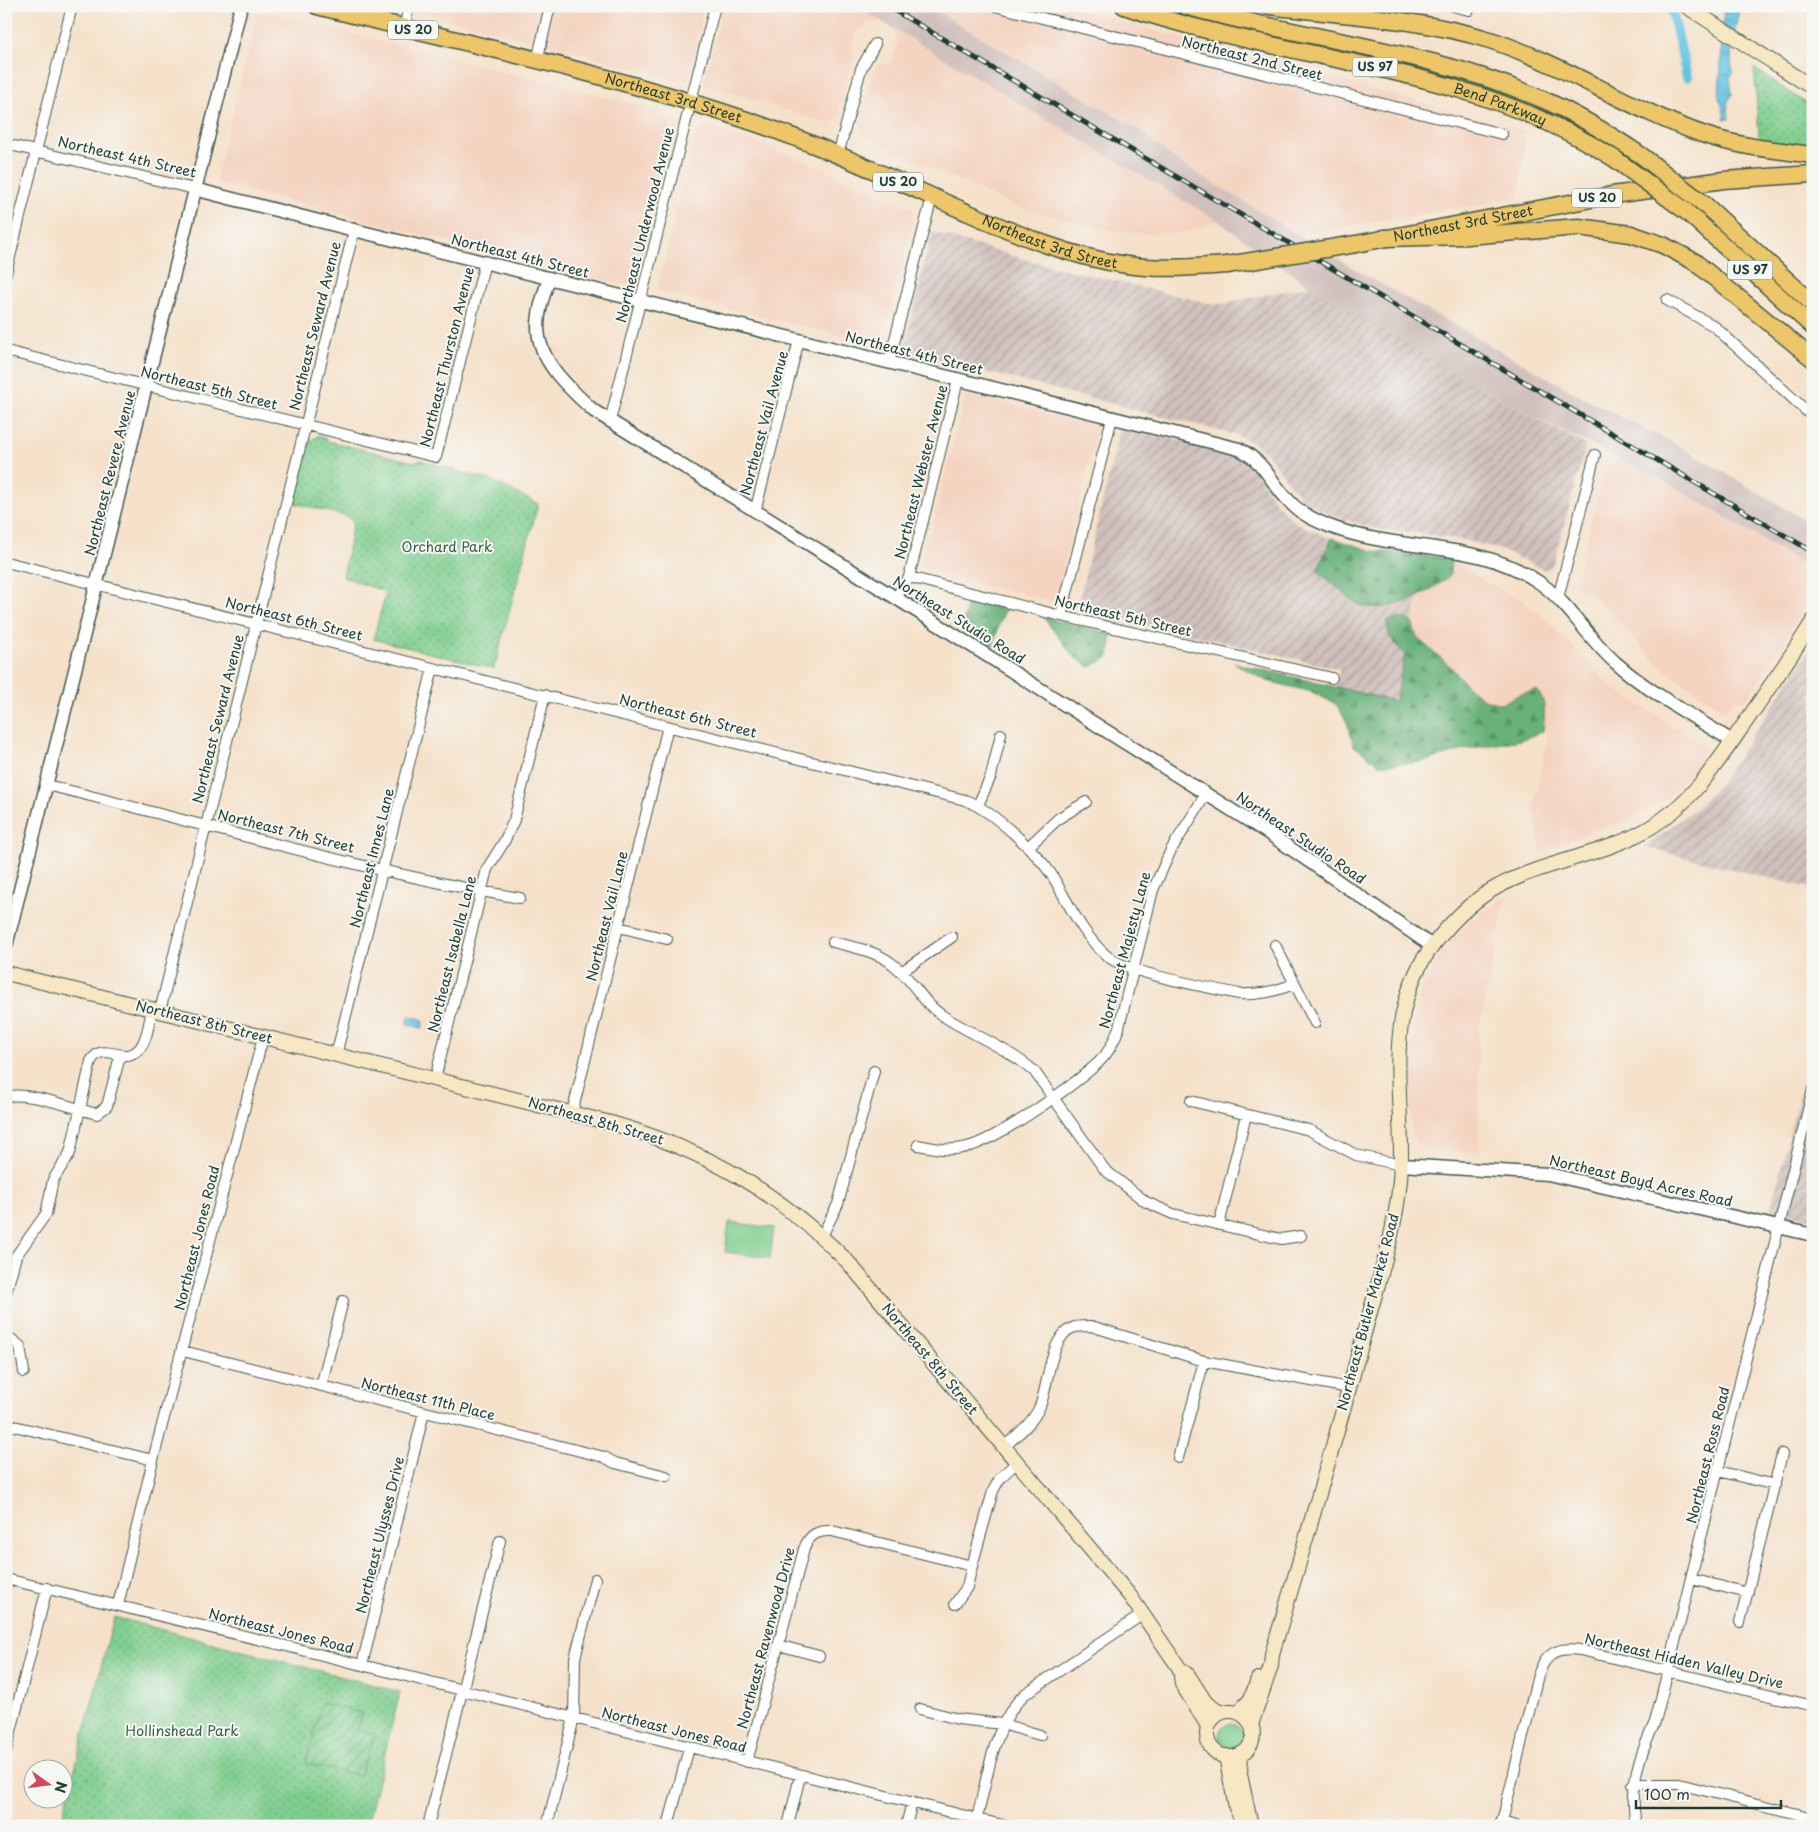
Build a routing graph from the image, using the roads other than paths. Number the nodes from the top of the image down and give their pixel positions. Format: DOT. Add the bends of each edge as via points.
graph roads {
  1 [pos="72,6"];
  2 [pos="241,6"];
  3 [pos="317,6"];
  4 [pos="409,6"];
  5 [pos="550,6"];
  6 [pos="715,6"];
  7 [pos="995,6"];
  8 [pos="1124,6"];
  9 [pos="1185,6"];
  10 [pos="1269,6"];
  11 [pos="1453,6"];
  12 [pos="1686,6"];
  13 [pos="1469,10"];
  14 [pos="404,28"];
  15 [pos="875,44"];
  16 [pos="537,61"];
  17 [pos="1811,88"];
  18 [pos="690,102"];
  19 [pos="1502,134"];
  20 [pos="6,144"];
  21 [pos="38,152"];
  22 [pos="838,155"];
  23 [pos="1813,155"];
  24 [pos="1813,174"];
  25 [pos="194,189"];
  26 [pos="932,197"];
  27 [pos="354,230"];
  28 [pos="1384,238"];
  29 [pos="484,262"];
  30 [pos="6,273"];
  31 [pos="549,278"];
  32 [pos="639,300"];
  33 [pos="1667,300"];
  34 [pos="1813,304"];
  35 [pos="1813,327"];
  36 [pos="799,340"];
  37 [pos="6,351"];
  38 [pos="1813,359"];
  39 [pos="889,362"];
  40 [pos="958,380"];
  41 [pos="146,386"];
  42 [pos="1813,417"];
  43 [pos="1112,418"];
  44 [pos="610,422"];
  45 [pos="304,426"];
  46 [pos="1595,454"];
  47 [pos="436,458"];
  48 [pos="755,512"];
  49 [pos="6,562"];
  50 [pos="909,577"];
  51 [pos="98,585"];
  52 [pos="896,598"];
  53 [pos="1558,598"];
  54 [pos="1061,616"];
  55 [pos="1813,622"];
  56 [pos="256,624"];
  57 [pos="433,668"];
  58 [pos="1332,678"];
  59 [pos="545,695"];
  60 [pos="668,726"];
  61 [pos="1001,734"];
  62 [pos="1732,741"];
  63 [pos="47,785"];
  64 [pos="1206,794"];
  65 [pos="1086,802"];
  66 [pos="978,805"];
  67 [pos="206,825"];
  68 [pos="1028,846"];
  69 [pos="384,870"];
  70 [pos="481,892"];
  71 [pos="520,898"];
  72 [pos="619,927"];
  73 [pos="952,937"];
  74 [pos="667,939"];
  75 [pos="833,942"];
  76 [pos="1275,944"];
  77 [pos="6,946"];
  78 [pos="1432,946"];
  79 [pos="1134,968"];
  80 [pos="901,972"];
  81 [pos="6,973"];
  82 [pos="1293,984"];
  83 [pos="156,1010"];
  84 [pos="1315,1023"];
  85 [pos="263,1037"];
  86 [pos="336,1055"];
  87 [pos="120,1056"];
  88 [pos="874,1071"];
  89 [pos="435,1079"];
  90 [pos="1813,1090"];
  91 [pos="6,1097"];
  92 [pos="1053,1097"];
  93 [pos="1191,1101"];
  94 [pos="78,1109"];
  95 [pos="572,1113"];
  96 [pos="1246,1115"];
  97 [pos="918,1145"];
  98 [pos="1401,1164"];
  99 [pos="1219,1225"];
  100 [pos="1778,1228"];
  101 [pos="822,1236"];
  102 [pos="1301,1236"];
  103 [pos="1813,1236"];
  104 [pos="6,1293"];
  105 [pos="342,1301"];
  106 [pos="6,1335"];
  107 [pos="183,1351"];
  108 [pos="1204,1362"];
  109 [pos="24,1372"];
  110 [pos="321,1386"];
  111 [pos="1349,1388"];
  112 [pos="424,1412"];
  113 [pos="6,1424"];
  114 [pos="1004,1446"];
  115 [pos="1782,1454"];
  116 [pos="1178,1458"];
  117 [pos="153,1460"];
  118 [pos="1017,1462"];
  119 [pos="1718,1471"];
  120 [pos="666,1476"];
  121 [pos="1775,1485"];
  122 [pos="500,1541"];
  123 [pos="972,1566"];
  124 [pos="6,1579"];
  125 [pos="595,1579"];
  126 [pos="1692,1579"];
  127 [pos="47,1588"];
  128 [pos="1748,1593"];
  129 [pos="955,1604"];
  130 [pos="118,1606"];
  131 [pos="1143,1614"];
  132 [pos="1740,1622"];
  133 [pos="778,1645"];
  134 [pos="1272,1654"];
  135 [pos="819,1656"];
  136 [pos="362,1665"];
  137 [pos="1180,1669"];
  138 [pos="1667,1671"];
  139 [pos="462,1691"];
  140 [pos="6,1705"];
  141 [pos="1813,1706"];
  142 [pos="17,1708"];
  143 [pos="920,1709"];
  144 [pos="1239,1712"];
  145 [pos="1220,1713"];
  146 [pos="574,1718"];
  147 [pos="1002,1724"];
  148 [pos="1251,1724"];
  149 [pos="1208,1726"];
  150 [pos="1040,1735"];
  151 [pos="689,1748"];
  152 [pos="6,1751"];
  153 [pos="1241,1754"];
  154 [pos="1226,1756"];
  155 [pos="747,1762"];
  156 [pos="800,1776"];
  157 [pos="1633,1784"];
  158 [pos="912,1802"];
  159 [pos="977,1818"];
  160 [pos="1813,1818"];
  161 [pos="1501,1824"];
  162 [pos="428,1826"];
  163 [pos="547,1826"];
  164 [pos="668,1826"];
  165 [pos="788,1826"];
  166 [pos="906,1826"];
  167 [pos="1006,1826"];
  168 [pos="1245,1826"];
  169 [pos="1251,1826"];
  170 [pos="1516,1826"];
  171 [pos="1636,1826"];
  1 -- 21 [label="street"];
  2 -- 25 [label="street, Northeast Revere Avenue"];
  3 -- 14 [label="main road, Northeast 3rd Street / US 20"];
  4 -- 14 [label="street"];
  5 -- 16 [label="street"];
  6 -- 18 [label="street, Northeast Underwood Avenue"];
  7 -- 19 [label="street, Northeast 2nd Street"];
  8 -- 35 [label="main road, Bend Parkway / US 97, bridge" via="1200,29 1399,72 1470,91 1550,122 1615,159 1687,212"];
  9 -- 34 [label="main road, Bend Parkway / US 97, bridge" via="1396,54 1483,78 1564,109 1642,156 1704,204"];
  10 -- 23 [label="main road" via="1420,24 1490,40 1705,135 1758,148"];
  11 -- 13 [label="street"];
  12 -- 17 [label="main road"];
  14 -- 16 [label="main road, Northeast 3rd Street / US 20"];
  15 -- 22 [label="street" via="861,69"];
  16 -- 18 [label="main road, Northeast 3rd Street / US 20"];
  18 -- 22 [label="main road, Northeast 3rd Street / US 20"];
  18 -- 32 [label="street, Northeast Underwood Avenue"];
  20 -- 21 [label="street, Northeast 4th Street"];
  21 -- 25 [label="street, Northeast 4th Street"];
  21 -- 30 [label="street"];
  22 -- 26 [label="main road, Northeast 3rd Street / US 20"];
  24 -- 28 [label="main road, Northeast 3rd Street / US 20" via="1724,180 1612,195"];
  25 -- 27 [label="street, Northeast 4th Street"];
  25 -- 41 [label="street, Northeast Revere Avenue"];
  26 -- 28 [label="main road, Northeast 3rd Street / US 20, bridge" via="1029,240 1077,255 1159,268 1227,265"];
  26 -- 39 [label="street"];
  27 -- 29 [label="street, Northeast 4th Street"];
  27 -- 45 [label="street, Northeast Seward Avenue"];
  28 -- 38 [label="main road" via="1467,236 1578,227 1631,234 1663,245 1695,262"];
  29 -- 31 [label="street, Northeast 4th Street"];
  29 -- 47 [label="street, Northeast Thurston Avenue"];
  31 -- 32 [label="street, Northeast 4th Street"];
  31 -- 44 [label="street, Northeast Studio Road" via="539,311 542,347 568,386 594,412"];
  32 -- 36 [label="street, Northeast 4th Street"];
  32 -- 44 [label="street, Northeast Underwood Avenue"];
  33 -- 42 [label="street" via="1714,326"];
  36 -- 39 [label="street, Northeast 4th Street"];
  36 -- 48 [label="street, Northeast Vail Avenue"];
  37 -- 41 [label="street, Northeast 5th Street"];
  39 -- 40 [label="street, Northeast 4th Street"];
  40 -- 43 [label="street, Northeast 4th Street"];
  40 -- 50 [label="street, Northeast Webster Avenue"];
  41 -- 45 [label="street, Northeast 5th Street"];
  41 -- 51 [label="street, Northeast Revere Avenue"];
  43 -- 53 [label="street, Northeast 4th Street" via="1239,448 1265,467 1288,501 1311,518 1356,535 1432,547 1491,561 1540,583"];
  43 -- 54 [label="street"];
  44 -- 48 [label="street, Northeast Studio Road"];
  45 -- 47 [label="street, Northeast 5th Street"];
  45 -- 56 [label="street, Northeast Seward Avenue"];
  46 -- 53 [label="street"];
  48 -- 52 [label="street, Northeast Studio Road"];
  49 -- 51 [label="street, Northeast 6th Street"];
  50 -- 52 [label="street, Northeast Webster Avenue"];
  50 -- 54 [label="street, Northeast 5th Street"];
  51 -- 56 [label="street, Northeast 6th Street"];
  51 -- 63 [label="street, Northeast Revere Avenue"];
  52 -- 64 [label="street, Northeast Studio Road"];
  53 -- 62 [label="street, Northeast 4th Street" via="1614,661 1637,680"];
  54 -- 58 [label="street, Northeast 5th Street"];
  55 -- 62 [label="main road, Northeast Butler Market Road"];
  56 -- 57 [label="street, Northeast 6th Street"];
  56 -- 67 [label="street, Northeast Seward Avenue"];
  57 -- 59 [label="street, Northeast 6th Street"];
  57 -- 69 [label="street, Northeast Innes Lane"];
  59 -- 60 [label="street, Northeast 6th Street"];
  59 -- 70 [label="street, Northeast Isabella Lane" via="514,820 486,869"];
  60 -- 66 [label="street, Northeast 6th Street" via="938,792"];
  60 -- 72 [label="street, Northeast Vail Lane"];
  61 -- 66 [label="street" via="991,776"];
  62 -- 78 [label="main road, Northeast Butler Market Road" via="1710,774 1663,819 1609,848 1499,886 1454,920"];
  63 -- 67 [label="street, Northeast 7th Street"];
  63 -- 77 [label="street, Northeast Revere Avenue"];
  64 -- 78 [label="street, Northeast Studio Road"];
  64 -- 79 [label="street, Northeast Majesty Lane" via="1161,869"];
  65 -- 68 [label="street" via="1059,818"];
  66 -- 68 [label="street, Northeast 6th Street"];
  67 -- 69 [label="street, Northeast 7th Street"];
  67 -- 83 [label="street, Northeast Seward Avenue"];
  68 -- 79 [label="street, Northeast 6th Street" via="1051,874 1093,944 1109,958"];
  69 -- 70 [label="street, Northeast 7th Street"];
  69 -- 86 [label="street, Northeast Innes Lane"];
  70 -- 71 [label="street, Northeast 7th Street"];
  70 -- 89 [label="street, Northeast Isabella Lane"];
  72 -- 74 [label="street"];
  72 -- 95 [label="street, Northeast Vail Lane"];
  73 -- 80 [label="street"];
  75 -- 80 [label="street" via="875,953"];
  76 -- 82 [label="street"];
  78 -- 98 [label="main road, Northeast Butler Market Road" via="1405,998 1400,1022 1397,1056"];
  79 -- 82 [label="street, Northeast 6th Street" via="1239,994 1276,991"];
  79 -- 92 [label="street, Northeast Majesty Lane" via="1114,1042 1099,1062"];
  80 -- 92 [label="street" via="942,1016 1019,1058 1034,1071"];
  81 -- 83 [label="main road, Northeast 8th Street"];
  82 -- 84 [label="street"];
  83 -- 85 [label="main road, Northeast 8th Street"];
  83 -- 87 [label="street, Northeast Seward Avenue" via="140,1048"];
  85 -- 86 [label="main road, Northeast 8th Street"];
  85 -- 107 [label="street, Northeast Jones Road"];
  86 -- 89 [label="main road, Northeast 8th Street"];
  87 -- 94 [label="street" via="107,1106 97,1114"];
  87 -- 94 [label="street" via="102,1051 96,1053"];
  88 -- 101 [label="street" via="838,1204"];
  89 -- 95 [label="main road, Northeast 8th Street"];
  90 -- 100 [label="street, Northeast Ross Road"];
  91 -- 94 [label="street" via="31,1098"];
  92 -- 97 [label="street, Northeast Majesty Lane" via="978,1144 955,1149"];
  92 -- 99 [label="street" via="1105,1170 1136,1195 1157,1209"];
  93 -- 96 [label="street"];
  94 -- 104 [label="street" via="70,1153 52,1180 46,1214 16,1256"];
  95 -- 101 [label="main road, Northeast 8th Street" via="631,1128 695,1152 760,1188"];
  96 -- 98 [label="street" via="1309,1130 1356,1155"];
  96 -- 99 [label="street"];
  98 -- 100 [label="street, Northeast Boyd Acres Road" via="1548,1174"];
  98 -- 111 [label="main road, Northeast Butler Market Road" via="1389,1241"];
  99 -- 102 [label="street" via="1281,1239"];
  100 -- 103 [label="street, Northeast Boyd Acres Road"];
  100 -- 119 [label="street, Northeast Ross Road"];
  101 -- 114 [label="main road, Northeast 8th Street" via="854,1268"];
  105 -- 110 [label="street"];
  106 -- 109 [label="street" via="20,1346"];
  107 -- 110 [label="street, Northeast 11th Place"];
  107 -- 117 [label="street, Northeast Jones Road"];
  108 -- 111 [label="street"];
  108 -- 114 [label="street" via="1091,1326 1073,1328 1060,1337 1055,1349 1040,1408 1029,1424"];
  108 -- 116 [label="street"];
  110 -- 112 [label="street, Northeast 11th Place"];
  111 -- 134 [label="main road, Northeast Butler Market Road"];
  112 -- 120 [label="street, Northeast 11th Place" via="604,1457 615,1464"];
  112 -- 136 [label="street, Northeast Ulysses Drive"];
  113 -- 117 [label="street"];
  114 -- 118 [label="main road, Northeast 8th Street"];
  115 -- 121 [label="street"];
  117 -- 130 [label="street, Northeast Jones Road"];
  118 -- 123 [label="street" via="1000,1478 993,1492"];
  118 -- 131 [label="main road, Northeast 8th Street"];
  119 -- 121 [label="street"];
  119 -- 126 [label="street, Northeast Ross Road"];
  121 -- 128 [label="street"];
  122 -- 139 [label="street"];
  123 -- 129 [label="street" via="966,1587"];
  123 -- 133 [label="street, Northeast Ravenwood Drive" via="838,1533 819,1532 812,1536 804,1549"];
  124 -- 127 [label="street"];
  125 -- 146 [label="street" via="575,1658"];
  126 -- 128 [label="street"];
  126 -- 138 [label="street, Northeast Ross Road"];
  127 -- 130 [label="street"];
  127 -- 142 [label="street"];
  128 -- 132 [label="street"];
  130 -- 136 [label="street, Northeast Jones Road"];
  131 -- 137 [label="main road, Northeast 8th Street"];
  131 -- 147 [label="street" via="1025,1694 1014,1704"];
  133 -- 135 [label="street"];
  133 -- 155 [label="street, Northeast Ravenwood Drive"];
  134 -- 144 [label="main road, Northeast Butler Market Road" via="1264,1664 1251,1699"];
  134 -- 148 [label="main road, Northeast Butler Market Road"];
  136 -- 139 [label="street, Northeast Jones Road"];
  137 -- 145 [label="main road, Northeast 8th Street" via="1188,1675 1206,1703"];
  137 -- 149 [label="main road, Northeast 8th Street" via="1182,1684"];
  138 -- 141 [label="street, Northeast Hidden Valley Drive"];
  138 -- 157 [label="street, Northeast Ross Road" via="1655,1722 1639,1757"];
  138 -- 161 [label="street, Northeast Hidden Valley Drive" via="1568,1648 1550,1653 1538,1675"];
  139 -- 146 [label="street, Northeast Jones Road"];
  139 -- 162 [label="street"];
  140 -- 142 [label="street"];
  142 -- 152 [label="street"];
  143 -- 147 [label="street" via="958,1719"];
  144 -- 145 [label="main road"];
  144 -- 148 [label="main road"];
  145 -- 149 [label="main road"];
  146 -- 151 [label="street, Northeast Jones Road"];
  146 -- 163 [label="street"];
  147 -- 150 [label="street"];
  147 -- 159 [label="street"];
  148 -- 153 [label="main road" via="1253,1737"];
  149 -- 154 [label="main road" via="1211,1747"];
  151 -- 155 [label="street, Northeast Jones Road"];
  151 -- 164 [label="street"];
  153 -- 154 [label="main road"];
  153 -- 169 [label="main road" via="1240,1774"];
  154 -- 168 [label="main road" via="1236,1808"];
  155 -- 156 [label="street, Northeast Jones Road"];
  156 -- 158 [label="street, Northeast Jones Road"];
  156 -- 165 [label="street"];
  157 -- 160 [label="street" via="1678,1784"];
  157 -- 171 [label="street, Northeast Ross Road"];
  158 -- 159 [label="street, Northeast Jones Road"];
  158 -- 166 [label="street"];
  159 -- 167 [label="street, Northeast Jones Road"];
  161 -- 170 [label="street"];
}
